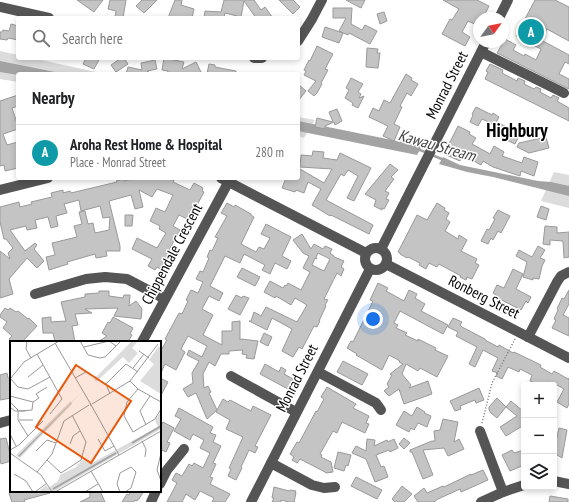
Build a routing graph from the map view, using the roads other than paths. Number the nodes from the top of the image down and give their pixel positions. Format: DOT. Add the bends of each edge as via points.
graph roads {
  1 [pos="322,0"];
  2 [pos="508,0"];
  3 [pos="0,7"];
  4 [pos="502,12"];
  5 [pos="40,16"];
  6 [pos="300,38"];
  7 [pos="483,48"];
  8 [pos="481,52"];
  9 [pos="564,93"];
  10 [pos="40,180"];
  11 [pos="225,180"];
  12 [pos="0,190"];
  13 [pos="381,248"];
  14 [pos="366,253"];
  15 [pos="386,264"];
  16 [pos="370,269"];
  17 [pos="569,272"];
  18 [pos="35,294"];
  19 [pos="165,299"];
  20 [pos="528,337"];
  21 [pos="143,341"];
  22 [pos="569,358"];
  23 [pos="318,372"];
  24 [pos="231,376"];
  25 [pos="381,410"];
  26 [pos="296,412"];
  27 [pos="10,420"];
  28 [pos="0,423"];
  29 [pos="480,431"];
  30 [pos="184,449"];
  31 [pos="271,463"];
  32 [pos="161,482"];
  33 [pos="557,482"];
  34 [pos="569,484"];
  35 [pos="521,486"];
  36 [pos="335,487"];
  37 [pos="156,492"];
  38 [pos="503,492"];
  39 [pos="151,502"];
  40 [pos="251,502"];
  41 [pos="480,502"];
  1 -- 6 [label="street"];
  2 -- 4 [label="street"];
  3 -- 5 [label="street"];
  7 -- 8 [label="street, Monrad Street"];
  8 -- 9 [label="street"];
  8 -- 13 [label="street, Monrad Street"];
  10 -- 12 [label="street"];
  11 -- 14 [label="street"];
  11 -- 19 [label="street, Chippendale Crescent"];
  13 -- 14 [label="street" via="374,247"];
  13 -- 15 [label="street" via="386,253"];
  14 -- 16 [label="street" via="365,264"];
  15 -- 16 [label="street" via="381,269"];
  15 -- 20 [label="street, Ronberg Street"];
  16 -- 23 [label="street, Monrad Street"];
  17 -- 20 [label="street" via="561,276 557,282"];
  18 -- 19 [label="street" via="86,279 105,277 127,279"];
  19 -- 21 [label="street, Chippendale Crescent"];
  20 -- 22 [label="street, Ronberg Street"];
  23 -- 25 [label="street" via="376,403"];
  23 -- 26 [label="street, Monrad Street"];
  24 -- 26 [label="street"];
  26 -- 31 [label="street, Monrad Street"];
  27 -- 28 [label="street"];
  29 -- 38 [label="street"];
  30 -- 32 [label="street"];
  31 -- 36 [label="street" via="312,485"];
  31 -- 40 [label="street, Monrad Street"];
  33 -- 34 [label="street"];
  35 -- 38 [label="street"];
  37 -- 39 [label="street"];
  38 -- 41 [label="street"];
}
